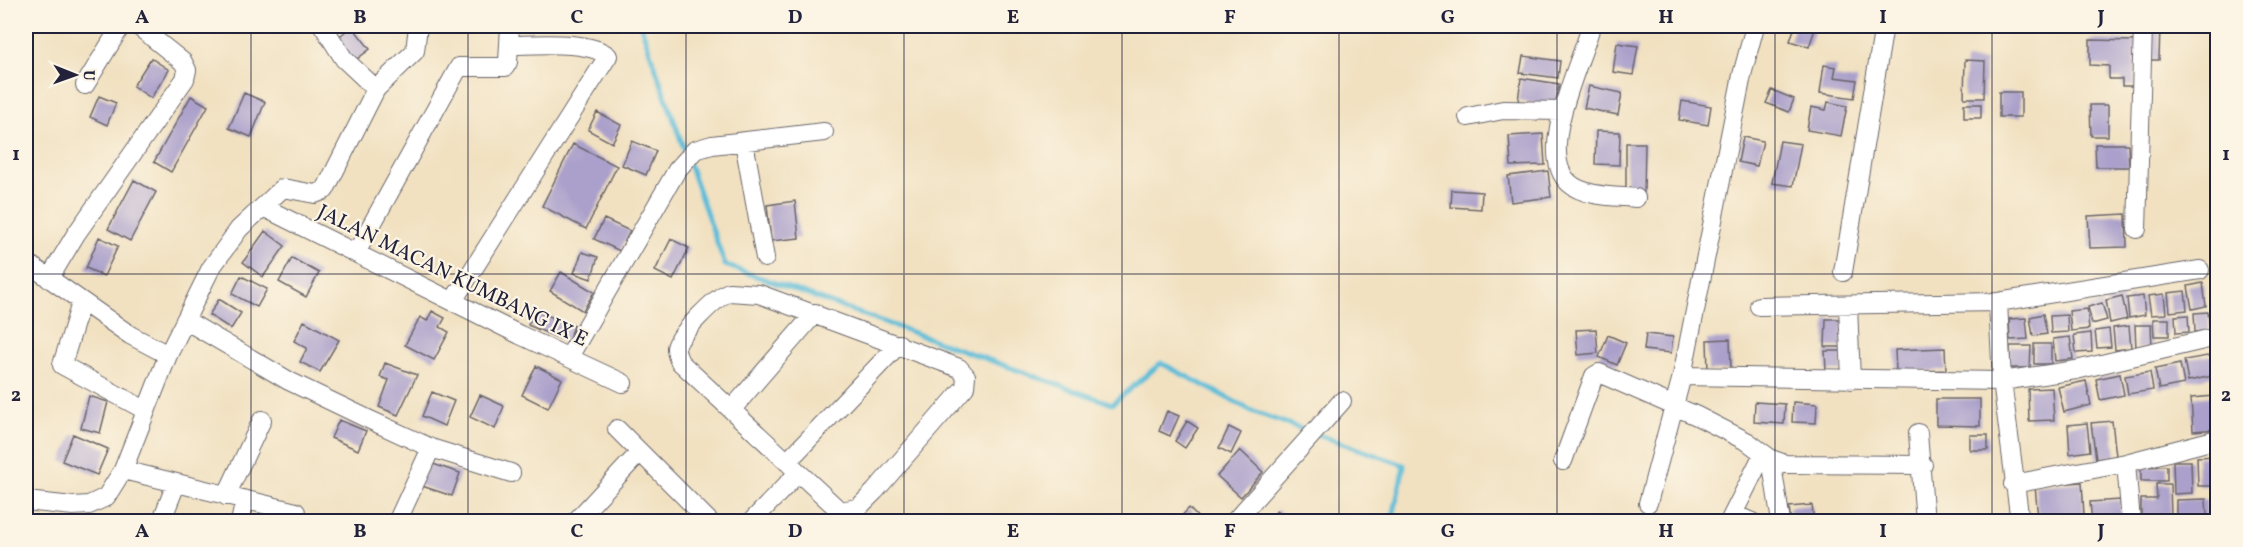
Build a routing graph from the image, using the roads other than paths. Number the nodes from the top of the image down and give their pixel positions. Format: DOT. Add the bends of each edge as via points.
graph roads {
  1 [pos="121,26"];
  2 [pos="138,26"];
  3 [pos="323,26"];
  4 [pos="418,26"];
  5 [pos="510,26"];
  6 [pos="1591,26"];
  7 [pos="1755,26"];
  8 [pos="1884,26"];
  9 [pos="2144,26"];
  10 [pos="509,45"];
  11 [pos="85,85"];
  12 [pos="376,89"];
  13 [pos="1562,111"];
  14 [pos="1468,117"];
  15 [pos="824,132"];
  16 [pos="744,142"];
  17 [pos="1636,198"];
  18 [pos="269,200"];
  19 [pos="2137,229"];
  20 [pos="356,253"];
  21 [pos="765,258"];
  22 [pos="26,262"];
  23 [pos="2200,270"];
  24 [pos="1843,272"];
  25 [pos="50,279"];
  26 [pos="453,301"];
  27 [pos="1998,302"];
  28 [pos="81,303"];
  29 [pos="1848,305"];
  30 [pos="1759,306"];
  31 [pos="815,313"];
  32 [pos="185,320"];
  33 [pos="2208,339"];
  34 [pos="899,344"];
  35 [pos="168,355"];
  36 [pos="568,357"];
  37 [pos="1682,376"];
  38 [pos="1851,380"];
  39 [pos="2002,381"];
  40 [pos="623,383"];
  41 [pos="1342,401"];
  42 [pos="1675,406"];
  43 [pos="732,409"];
  44 [pos="145,410"];
  45 [pos="262,420"];
  46 [pos="617,429"];
  47 [pos="1918,433"];
  48 [pos="2217,440"];
  49 [pos="431,448"];
  50 [pos="640,452"];
  51 [pos="1767,456"];
  52 [pos="1563,461"];
  53 [pos="2126,463"];
  54 [pos="1923,465"];
  55 [pos="793,467"];
  56 [pos="123,470"];
  57 [pos="511,473"];
  58 [pos="176,484"];
  59 [pos="2013,484"];
  60 [pos="226,496"];
  61 [pos="245,500"];
  62 [pos="26,501"];
  63 [pos="1648,503"];
  64 [pos="296,512"];
  65 [pos="1731,518"];
  66 [pos="700,519"];
  67 [pos="161,522"];
  68 [pos="240,522"];
  69 [pos="397,522"];
  70 [pos="574,522"];
  71 [pos="751,522"];
  72 [pos="1234,522"];
  73 [pos="1752,522"];
  74 [pos="1781,522"];
  75 [pos="1925,522"];
  76 [pos="2020,522"];
  77 [pos="2132,522"];
  1 -- 11 [label="street"];
  2 -- 25 [label="street" via="183,62 187,70 185,79 76,234"];
  3 -- 12 [label="street" via="344,58"];
  4 -- 12 [label="street" via="412,56"];
  5 -- 10 [label="street"];
  6 -- 13 [label="street"];
  7 -- 37 [label="street"];
  8 -- 24 [label="street"];
  9 -- 19 [label="street"];
  10 -- 20 [label="street" via="505,67 459,66"];
  10 -- 26 [label="street" via="573,46 608,56"];
  12 -- 18 [label="street" via="325,190 315,194 286,187"];
  13 -- 14 [label="street" via="1503,110"];
  13 -- 17 [label="street" via="1557,162 1568,183 1584,190"];
  15 -- 16 [label="street"];
  16 -- 21 [label="street"];
  16 -- 36 [label="street" via="705,146 695,150 681,165"];
  18 -- 20 [label="street, JALAN MACAN KUMBANG IX E"];
  18 -- 32 [label="street" via="222,250"];
  20 -- 26 [label="street, JALAN MACAN KUMBANG IX E"];
  22 -- 25 [label="street"];
  23 -- 27 [label="street"];
  25 -- 28 [label="street"];
  26 -- 36 [label="street, JALAN MACAN KUMBANG IX E"];
  27 -- 29 [label="street"];
  27 -- 39 [label="street"];
  28 -- 35 [label="street"];
  28 -- 44 [label="street" via="62,365"];
  29 -- 30 [label="street"];
  29 -- 38 [label="street"];
  31 -- 34 [label="street"];
  31 -- 43 [label="street"];
  31 -- 43 [label="street" via="759,294 729,292 714,302 680,340 676,351 680,362"];
  32 -- 35 [label="street"];
  32 -- 49 [label="street" via="289,381"];
  33 -- 39 [label="street" via="2076,370"];
  34 -- 55 [label="street"];
  34 -- 55 [label="street" via="959,368 966,376 966,387 858,508 840,511"];
  35 -- 44 [label="street"];
  36 -- 40 [label="street, JALAN MACAN KUMBANG IX E"];
  37 -- 38 [label="street"];
  37 -- 42 [label="street"];
  38 -- 39 [label="street"];
  39 -- 59 [label="street"];
  41 -- 72 [label="street"];
  42 -- 51 [label="street" via="1748,442"];
  42 -- 52 [label="street" via="1604,373 1597,374"];
  42 -- 63 [label="street"];
  43 -- 55 [label="street"];
  44 -- 56 [label="street"];
  45 -- 60 [label="street"];
  46 -- 50 [label="street"];
  47 -- 54 [label="street"];
  48 -- 53 [label="street"];
  49 -- 57 [label="street"];
  49 -- 69 [label="street"];
  50 -- 66 [label="street"];
  50 -- 70 [label="street"];
  51 -- 54 [label="street" via="1785,464"];
  51 -- 65 [label="street"];
  51 -- 74 [label="street"];
  53 -- 59 [label="street"];
  53 -- 77 [label="street"];
  54 -- 75 [label="street"];
  55 -- 71 [label="street"];
  56 -- 58 [label="street"];
  56 -- 62 [label="street" via="106,497 89,505"];
  58 -- 60 [label="street"];
  58 -- 67 [label="street"];
  59 -- 76 [label="street"];
  60 -- 61 [label="street"];
  61 -- 64 [label="street"];
  61 -- 68 [label="street"];
  65 -- 73 [label="street"];
}
